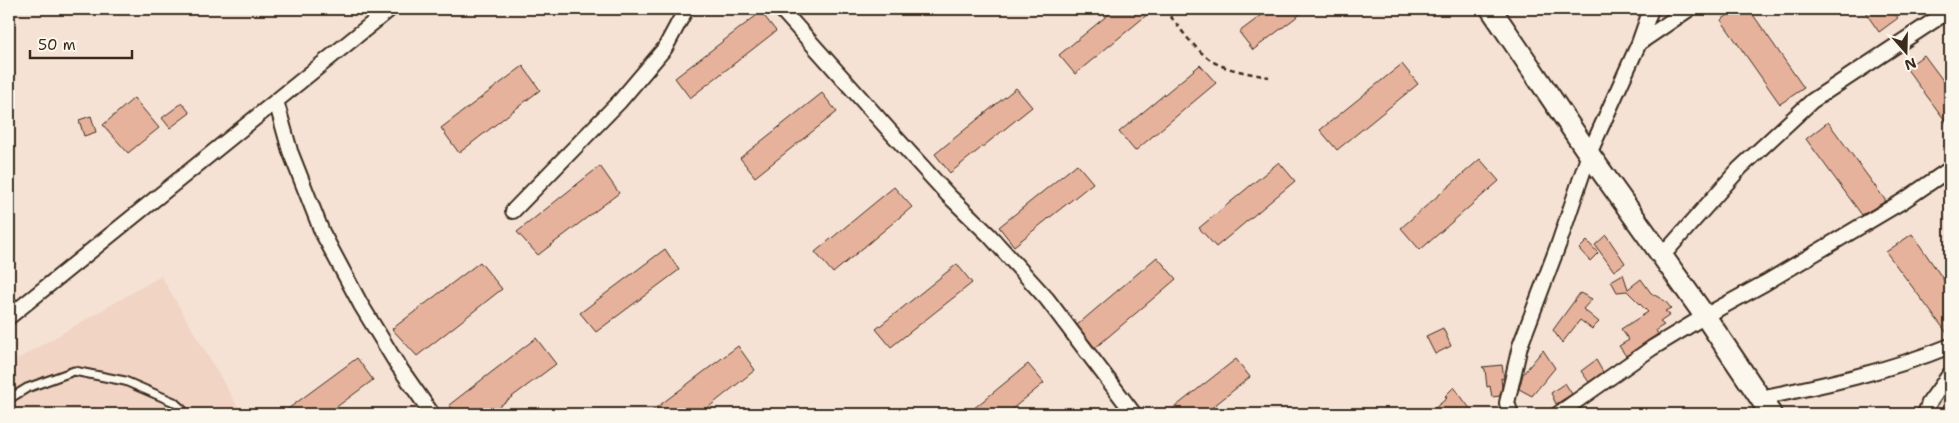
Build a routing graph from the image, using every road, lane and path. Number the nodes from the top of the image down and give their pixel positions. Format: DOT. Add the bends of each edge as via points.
graph roads {
  1 [pos="390,9"];
  2 [pos="686,9"];
  3 [pos="781,9"];
  4 [pos="1165,9"];
  5 [pos="1491,9"];
  6 [pos="1651,9"];
  7 [pos="1689,9"];
  8 [pos="1950,10"];
  9 [pos="1639,43"];
  10 [pos="1268,77"];
  11 [pos="276,101"];
  12 [pos="1589,154"];
  13 [pos="1950,169"];
  14 [pos="513,211"];
  15 [pos="1663,255"];
  16 [pos="1705,316"];
  17 [pos="9,317"];
  18 [pos="1950,346"];
  19 [pos="1950,374"];
  20 [pos="9,399"];
  21 [pos="1766,406"];
  22 [pos="187,414"];
  23 [pos="432,414"];
  24 [pos="1134,414"];
  25 [pos="1512,414"];
  26 [pos="1558,414"];
  27 [pos="1925,414"];
  1 -- 11 [label="street"];
  2 -- 14 [label="street" via="664,48 620,101"];
  3 -- 24 [label="street" via="888,130 1047,300"];
  4 -- 10 [label="path" via="1213,62"];
  5 -- 12 [label="main road"];
  6 -- 9 [label="street"];
  7 -- 9 [label="street"];
  8 -- 15 [label="street" via="1812,101 1740,168"];
  9 -- 12 [label="street"];
  11 -- 17 [label="street"];
  11 -- 23 [label="street" via="290,151 322,232 366,314"];
  12 -- 15 [label="main road"];
  12 -- 25 [label="street" via="1520,346 1507,403"];
  13 -- 16 [label="street" via="1903,201"];
  15 -- 16 [label="main road"];
  16 -- 21 [label="main road"];
  16 -- 26 [label="street" via="1652,348"];
  18 -- 21 [label="street"];
  19 -- 27 [label="street"];
  20 -- 22 [label="lane" via="27,388 74,371 125,381 174,402"];
}
